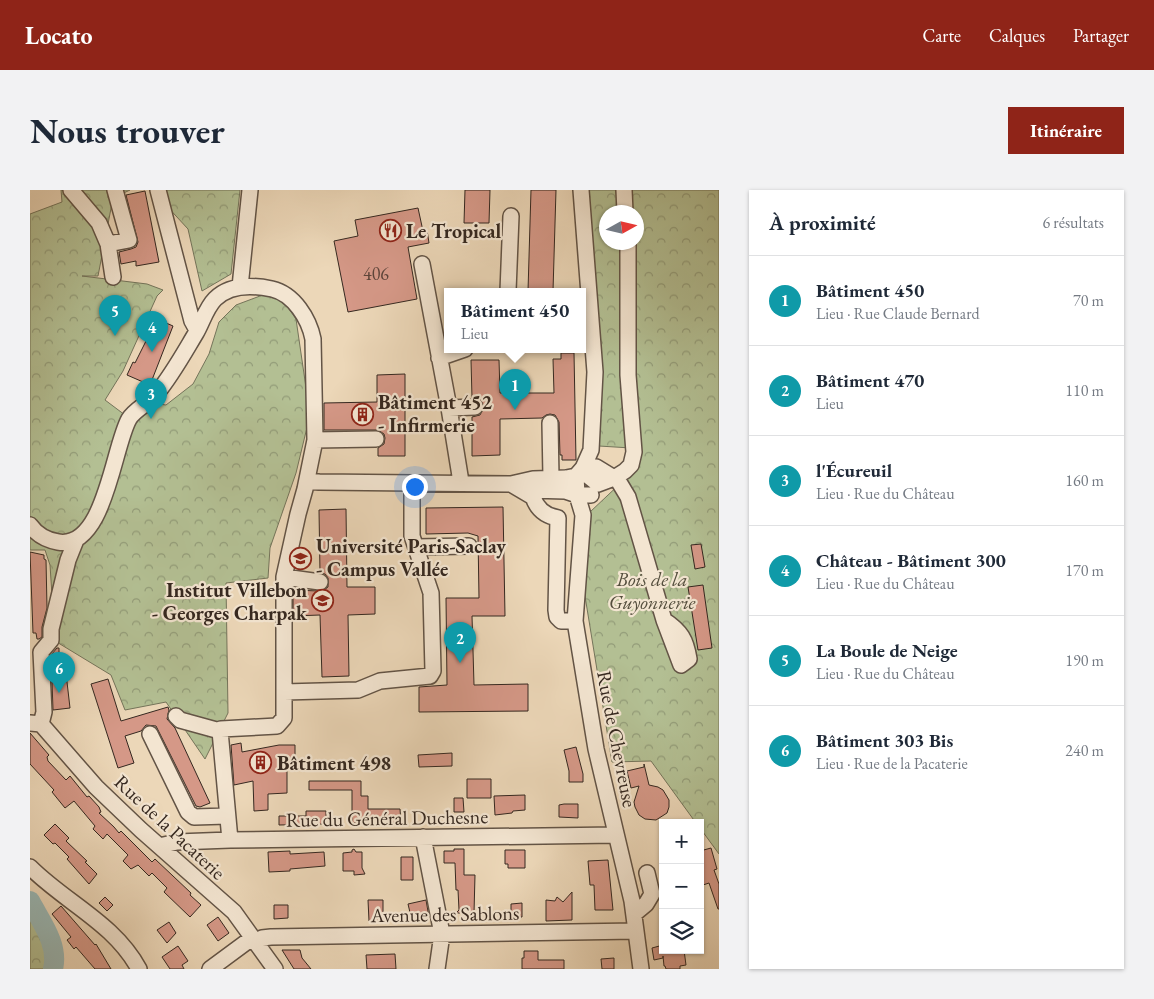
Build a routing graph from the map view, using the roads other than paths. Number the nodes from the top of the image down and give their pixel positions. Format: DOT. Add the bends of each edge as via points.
graph roads {
  1 [pos="70,190"];
  2 [pos="115,190"];
  3 [pos="158,190"];
  4 [pos="250,190"];
  5 [pos="581,190"];
  6 [pos="624,190"];
  7 [pos="625,205"];
  8 [pos="512,216"];
  9 [pos="108,244"];
  10 [pos="628,250"];
  11 [pos="422,264"];
  12 [pos="114,277"];
  13 [pos="240,287"];
  14 [pos="508,288"];
  15 [pos="198,330"];
  16 [pos="453,353"];
  17 [pos="439,358"];
  18 [pos="475,407"];
  19 [pos="449,408"];
  20 [pos="550,423"];
  21 [pos="376,439"];
  22 [pos="315,440"];
  23 [pos="585,470"];
  24 [pos="615,477"];
  25 [pos="552,478"];
  26 [pos="461,482"];
  27 [pos="412,483"];
  28 [pos="511,484"];
  29 [pos="306,485"];
  30 [pos="589,491"];
  31 [pos="30,525"];
  32 [pos="76,540"];
  33 [pos="468,546"];
  34 [pos="416,547"];
  35 [pos="284,577"];
  36 [pos="320,582"];
  37 [pos="664,620"];
  38 [pos="575,621"];
  39 [pos="36,688"];
  40 [pos="284,692"];
  41 [pos="176,716"];
  42 [pos="36,724"];
  43 [pos="220,731"];
  44 [pos="150,734"];
  45 [pos="227,816"];
  46 [pos="616,835"];
  47 [pos="423,837"];
  48 [pos="230,840"];
  49 [pos="159,846"];
  50 [pos="30,868"];
  51 [pos="647,873"];
  52 [pos="634,914"];
  53 [pos="636,931"];
  54 [pos="442,934"];
  55 [pos="254,940"];
  56 [pos="139,969"];
  57 [pos="210,969"];
  58 [pos="276,969"];
  59 [pos="437,969"];
  60 [pos="640,969"];
  1 -- 9 [label="street" via="99,223"];
  2 -- 9 [label="street" via="129,240"];
  3 -- 15 [label="street" via="192,321"];
  4 -- 13 [label="street"];
  5 -- 23 [label="street" via="595,372 590,450"];
  6 -- 7 [label="street"];
  8 -- 14 [label="street"];
  9 -- 12 [label="street"];
  10 -- 24 [label="street" via="628,375 634,452 631,465"];
  11 -- 17 [label="street"];
  13 -- 15 [label="street" via="224,292 214,300"];
  13 -- 22 [label="street" via="276,290 294,303 310,326 314,354"];
  15 -- 32 [label="street" via="156,395 129,418 96,518"];
  16 -- 17 [label="street"];
  17 -- 19 [label="street"];
  18 -- 19 [label="street"];
  19 -- 26 [label="street"];
  20 -- 25 [label="street"];
  21 -- 22 [label="street"];
  22 -- 29 [label="street"];
  23 -- 24 [label="street"];
  23 -- 25 [label="street" via="566,478"];
  23 -- 30 [label="street"];
  23 -- 30 [label="street"];
  24 -- 30 [label="street"];
  24 -- 37 [label="street" via="628,497"];
  25 -- 28 [label="street"];
  26 -- 27 [label="street"];
  26 -- 28 [label="street"];
  27 -- 29 [label="street" via="319,482"];
  27 -- 34 [label="street" via="411,528"];
  28 -- 30 [label="street" via="531,490"];
  28 -- 38 [label="street" via="533,497 547,516 558,518 557,617"];
  29 -- 35 [label="street"];
  30 -- 38 [label="street, Rue de Chevreuse" via="583,515"];
  31 -- 32 [label="street" via="48,540 63,543"];
  32 -- 39 [label="street" via="68,560 51,640 41,652"];
  33 -- 34 [label="street"];
  34 -- 40 [label="street" via="431,592 433,671 430,676 380,681 350,691"];
  35 -- 36 [label="street"];
  35 -- 40 [label="street"];
  38 -- 46 [label="street, Rue de Chevreuse" via="596,749"];
  39 -- 42 [label="street" via="44,712"];
  40 -- 43 [label="street" via="284,718 277,726"];
  41 -- 43 [label="street"];
  42 -- 49 [label="street, Rue de la Pacaterie"];
  43 -- 45 [label="street"];
  44 -- 45 [label="street" via="188,812 194,817"];
  45 -- 48 [label="street"];
  46 -- 47 [label="street, Rue du Général Duchesne"];
  46 -- 52 [label="street, Rue de Chevreuse"];
  47 -- 48 [label="street, Rue du Général Duchesne"];
  47 -- 54 [label="street"];
  48 -- 49 [label="street, Rue du Général Duchesne"];
  49 -- 55 [label="street, Rue de la Pacaterie" via="234,912"];
  50 -- 56 [label="street" via="103,925 130,953"];
  51 -- 52 [label="street" via="652,894"];
  52 -- 53 [label="street, Rue de Chevreuse"];
  53 -- 54 [label="street, Avenue des Sablons"];
  53 -- 60 [label="street, Rue de Chevreuse"];
  54 -- 55 [label="street, Avenue des Sablons"];
  54 -- 59 [label="street"];
  55 -- 57 [label="street, Avenue des Sablons"];
  55 -- 58 [label="street, Rue de la Pacaterie"];
}
